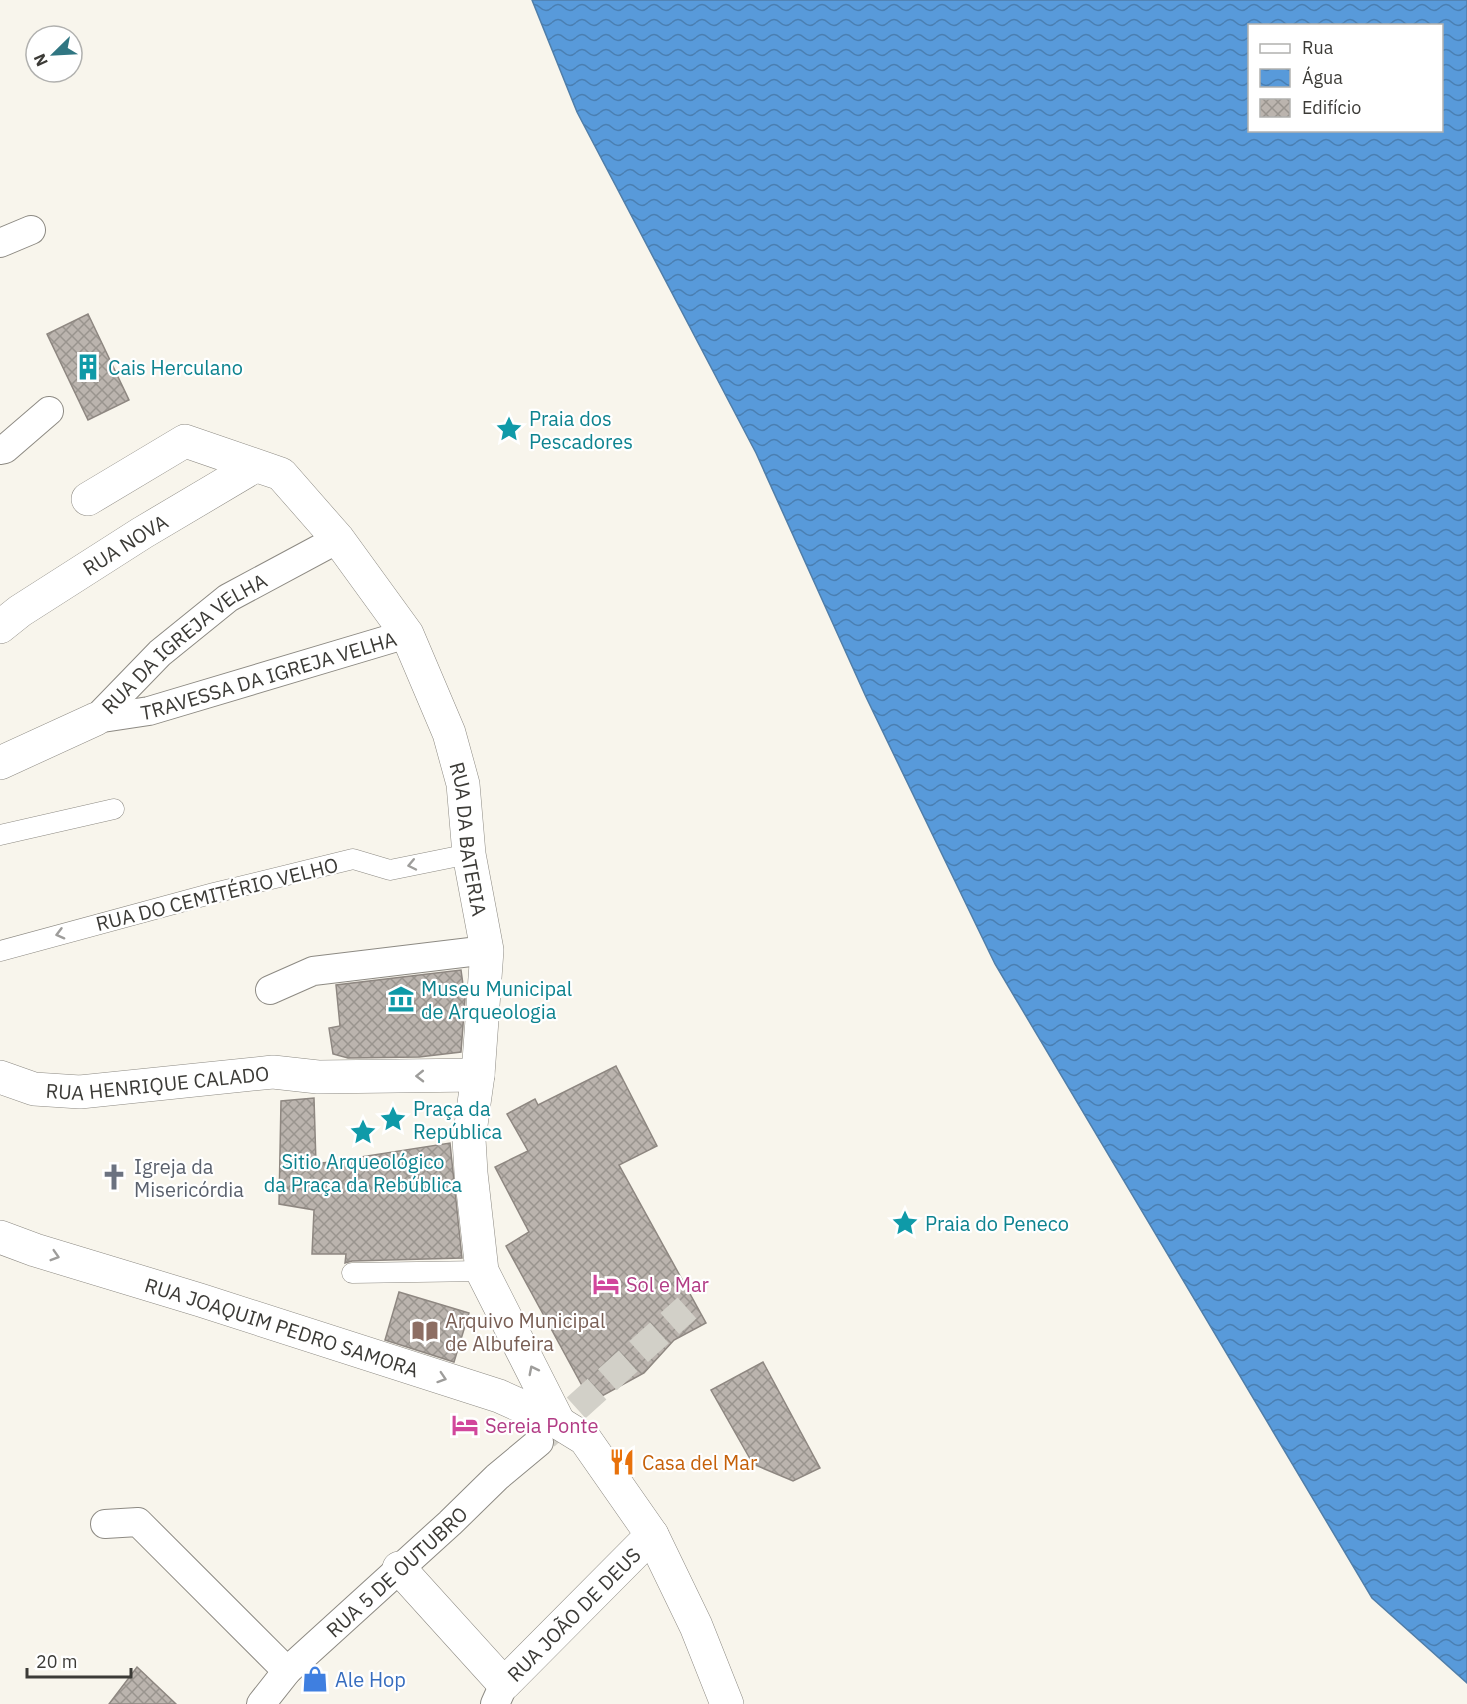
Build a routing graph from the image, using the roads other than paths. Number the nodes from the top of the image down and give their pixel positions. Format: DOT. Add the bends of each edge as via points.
graph roads {
  1 [pos="31,230"];
  2 [pos="0,243"];
  3 [pos="49,411"];
  4 [pos="2,451"];
  5 [pos="255,466"];
  6 [pos="88,499"];
  7 [pos="338,539"];
  8 [pos="0,627"];
  9 [pos="407,634"];
  10 [pos="96,719"];
  11 [pos="0,763"];
  12 [pos="114,809"];
  13 [pos="0,835"];
  14 [pos="469,854"];
  15 [pos="487,950"];
  16 [pos="0,951"];
  17 [pos="270,990"];
  18 [pos="478,1075"];
  19 [pos="0,1077"];
  20 [pos="0,1238"];
  21 [pos="483,1271"];
  22 [pos="352,1273"];
  23 [pos="561,1434"];
  24 [pos="105,1524"];
  25 [pos="652,1535"];
  26 [pos="399,1568"];
  27 [pos="287,1671"];
  28 [pos="500,1694"];
  29 [pos="261,1704"];
  30 [pos="727,1704"];
  1 -- 2 [label="street"];
  3 -- 4 [label="street"];
  5 -- 6 [label="street, RUA DA BATERIA" via="184,441"];
  5 -- 7 [label="street, RUA DA BATERIA" via="280,474"];
  5 -- 8 [label="street, RUA NOVA" via="142,533"];
  7 -- 9 [label="street, RUA DA BATERIA"];
  7 -- 10 [label="street, RUA DA IGREJA VELHA" via="228,598 160,652"];
  9 -- 10 [label="street, TRAVESSA DA IGREJA VELHA" via="149,711"];
  9 -- 14 [label="street, RUA DA BATERIA" via="449,733 463,784"];
  10 -- 11 [label="street, RUA DA IGREJA VELHA"];
  12 -- 13 [label="lane"];
  14 -- 15 [label="street, RUA DA BATERIA"];
  14 -- 16 [label="lane, RUA DO CEMITÉRIO VELHO, one-way" via="390,870 353,859"];
  15 -- 17 [label="street" via="313,971"];
  15 -- 18 [label="street, RUA DA BATERIA"];
  18 -- 19 [label="street, RUA HENRIQUE CALADO, one-way" via="318,1077 273,1072 80,1092 34,1089"];
  18 -- 21 [label="street, RUA DA BATERIA" via="469,1140"];
  20 -- 23 [label="street, RUA JOAQUIM PEDRO SAMORA, one-way" via="499,1396"];
  21 -- 22 [label="lane"];
  23 -- 21 [label="street, RUA DA BATERIA, one-way"];
  23 -- 25 [label="street, RUA DA BATERIA"];
  23 -- 26 [label="street, RUA 5 DE OUTUBRO" via="496,1477"];
  24 -- 27 [label="street" via="138,1522"];
  25 -- 28 [label="street, RUA JOÃO DE DEUS"];
  25 -- 30 [label="street, RUA DA BATERIA" via="696,1626"];
  26 -- 27 [label="street, RUA 5 DE OUTUBRO"];
  26 -- 28 [label="street, RUA JOÃO DE DEUS"];
  27 -- 29 [label="street, RUA 5 DE OUTUBRO"];
}
